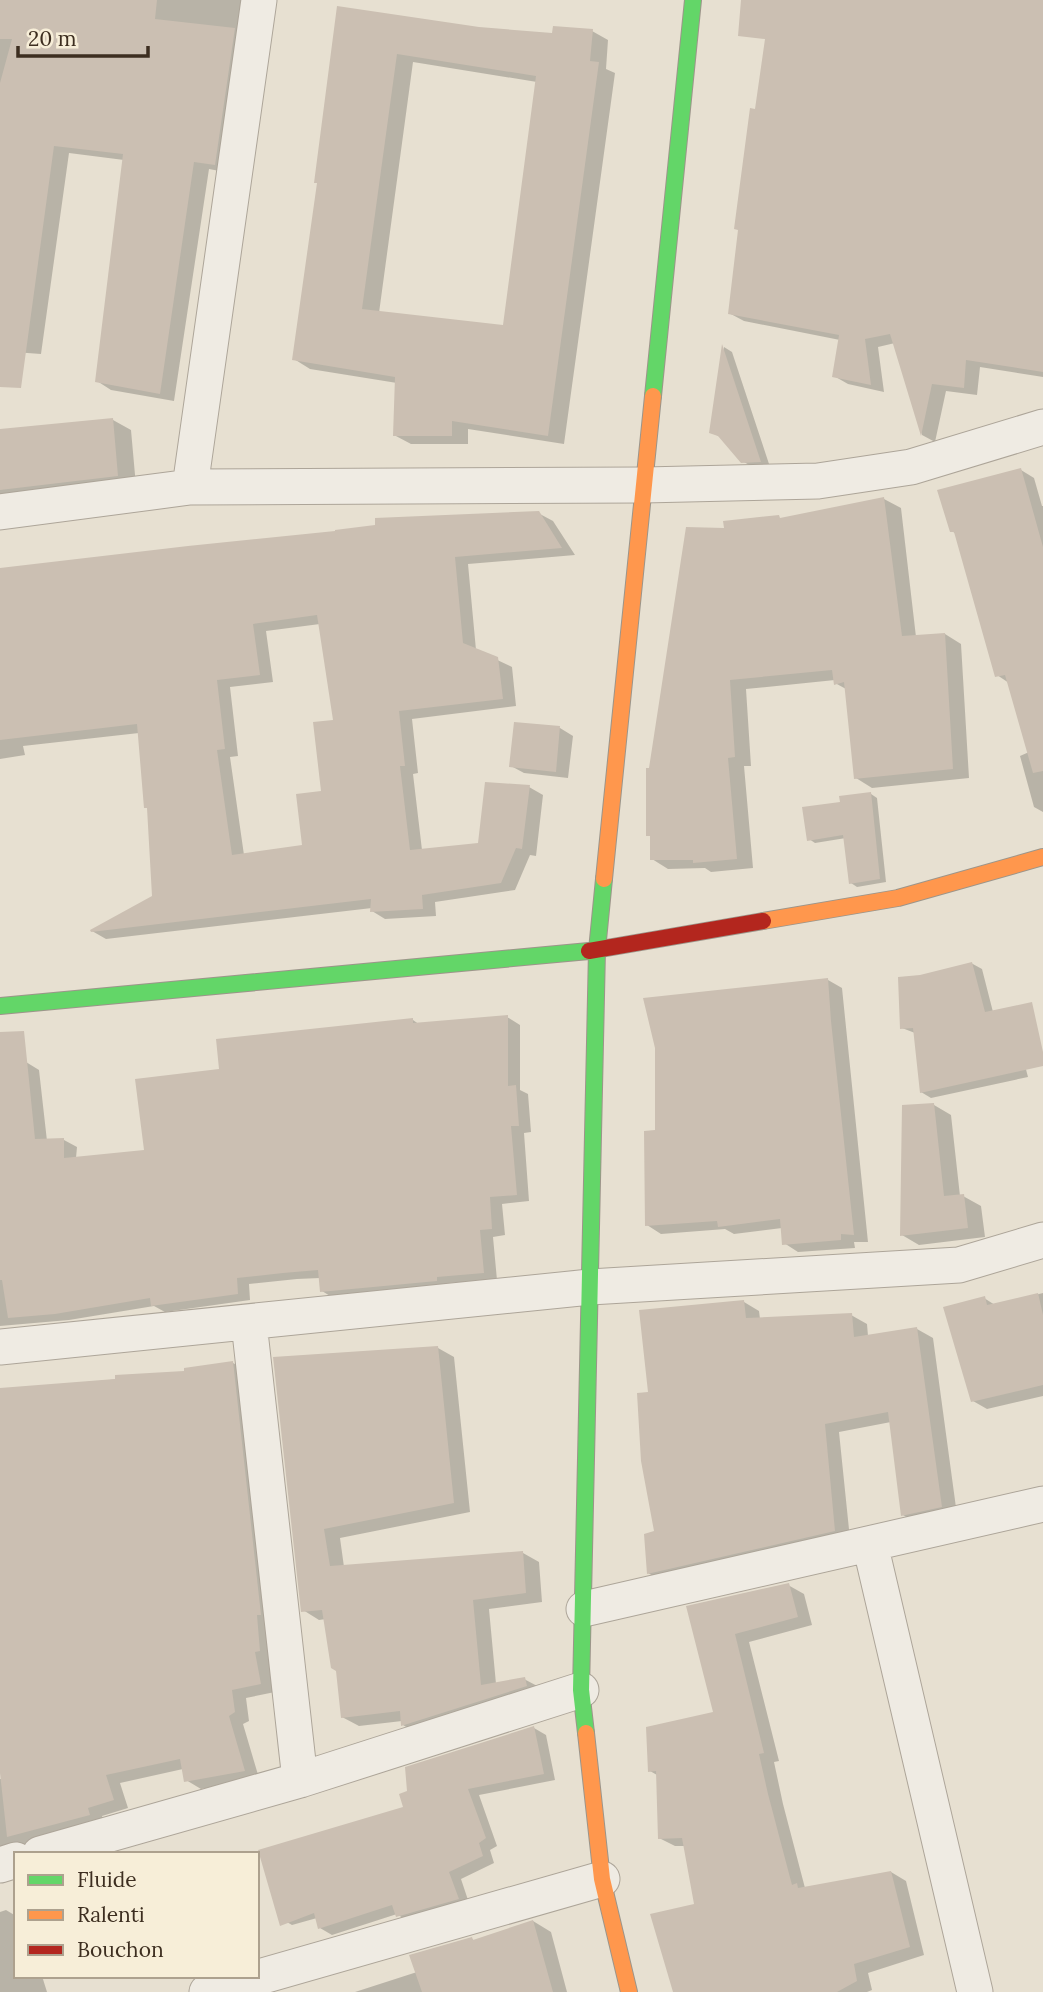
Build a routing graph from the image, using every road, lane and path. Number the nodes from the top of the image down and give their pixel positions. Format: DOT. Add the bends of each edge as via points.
graph roads {
  1 [pos="259,0"];
  2 [pos="693,0"];
  3 [pos="1043,427"];
  4 [pos="644,485"];
  5 [pos="190,487"];
  6 [pos="0,513"];
  7 [pos="1043,857"];
  8 [pos="597,950"];
  9 [pos="0,1006"];
  10 [pos="1043,1240"];
  11 [pos="590,1287"];
  12 [pos="249,1322"];
  13 [pos="0,1347"];
  14 [pos="1043,1504"];
  15 [pos="870,1544"];
  16 [pos="584,1609"];
  17 [pos="581,1690"];
  18 [pos="300,1780"];
  19 [pos="47,1852"];
  20 [pos="603,1878"];
  21 [pos="230,1989"];
  22 [pos="629,1992"];
  23 [pos="975,1992"];
  1 -- 5 [label="street"];
  2 -- 4 [label="street"];
  3 -- 4 [label="street" via="911,467 818,481"];
  4 -- 5 [label="street"];
  4 -- 8 [label="street"];
  5 -- 6 [label="street"];
  7 -- 8 [label="street" via="898,898"];
  8 -- 9 [label="street"];
  8 -- 11 [label="street"];
  10 -- 11 [label="street" via="960,1265"];
  11 -- 12 [label="street"];
  11 -- 16 [label="street"];
  12 -- 13 [label="street"];
  12 -- 18 [label="street"];
  14 -- 15 [label="street"];
  15 -- 16 [label="street"];
  15 -- 23 [label="street"];
  16 -- 17 [label="street"];
  17 -- 18 [label="street"];
  17 -- 20 [label="street"];
  18 -- 19 [label="street"];
  20 -- 21 [label="street"];
  20 -- 22 [label="street"];
}
